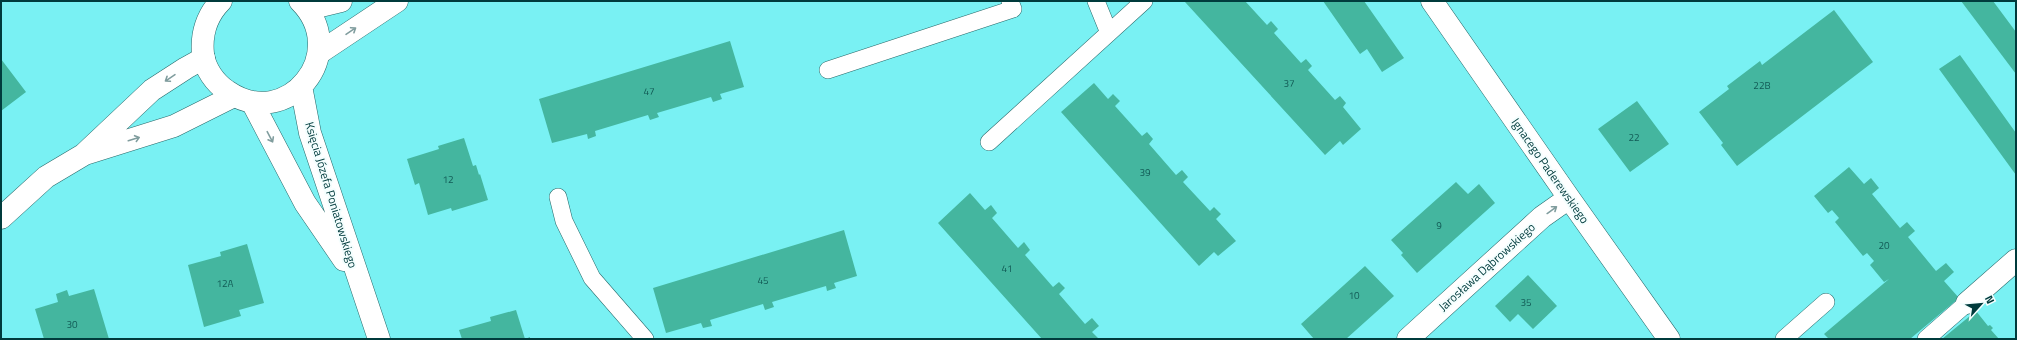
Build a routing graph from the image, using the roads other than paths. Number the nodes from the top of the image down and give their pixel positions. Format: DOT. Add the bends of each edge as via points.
graph roads {
  1 [pos="220,1"];
  2 [pos="341,1"];
  3 [pos="397,1"];
  4 [pos="1010,1"];
  5 [pos="1096,1"];
  6 [pos="1144,1"];
  7 [pos="1432,1"];
  8 [pos="304,5"];
  9 [pos="1109,33"];
  10 [pos="319,53"];
  11 [pos="204,58"];
  12 [pos="828,70"];
  13 [pos="301,86"];
  14 [pos="243,99"];
  15 [pos="989,142"];
  16 [pos="83,155"];
  17 [pos="558,197"];
  18 [pos="1569,198"];
  19 [pos="1,218"];
  20 [pos="2016,260"];
  21 [pos="358,281"];
  22 [pos="1826,302"];
  23 [pos="1967,303"];
  24 [pos="379,339"];
  25 [pos="645,339"];
  26 [pos="1408,339"];
  27 [pos="1669,339"];
  28 [pos="1784,339"];
  29 [pos="1926,339"];
  1 -- 11 [label="street" via="206,22 203,34"];
  2 -- 8 [label="street"];
  10 -- 3 [label="street, one-way"];
  4 -- 12 [label="lane" via="1013,9"];
  5 -- 9 [label="lane"];
  6 -- 9 [label="lane"];
  7 -- 18 [label="street, Ignacego Paderewskiego"];
  8 -- 10 [label="street" via="316,23"];
  9 -- 15 [label="lane"];
  10 -- 13 [label="street" via="316,65"];
  11 -- 14 [label="street" via="210,74 221,87"];
  11 -- 16 [label="street, one-way" via="152,90"];
  13 -- 14 [label="street" via="279,100 266,103"];
  13 -- 21 [label="street, Księcia Józefa Poniatowskiego" via="310,133"];
  16 -- 14 [label="street, one-way" via="174,126"];
  14 -- 21 [label="street, Księcia Józefa Poniatowskiego, one-way" via="305,203"];
  16 -- 19 [label="street" via="46,177"];
  17 -- 25 [label="lane" via="564,221 592,278"];
  26 -- 18 [label="street, Jarosława Dąbrowskiego, one-way" via="1542,217"];
  18 -- 27 [label="street, Ignacego Paderewskiego"];
  20 -- 23 [label="street"];
  21 -- 24 [label="street, Księcia Józefa Poniatowskiego"];
  22 -- 28 [label="lane"];
  23 -- 29 [label="lane"];
}
